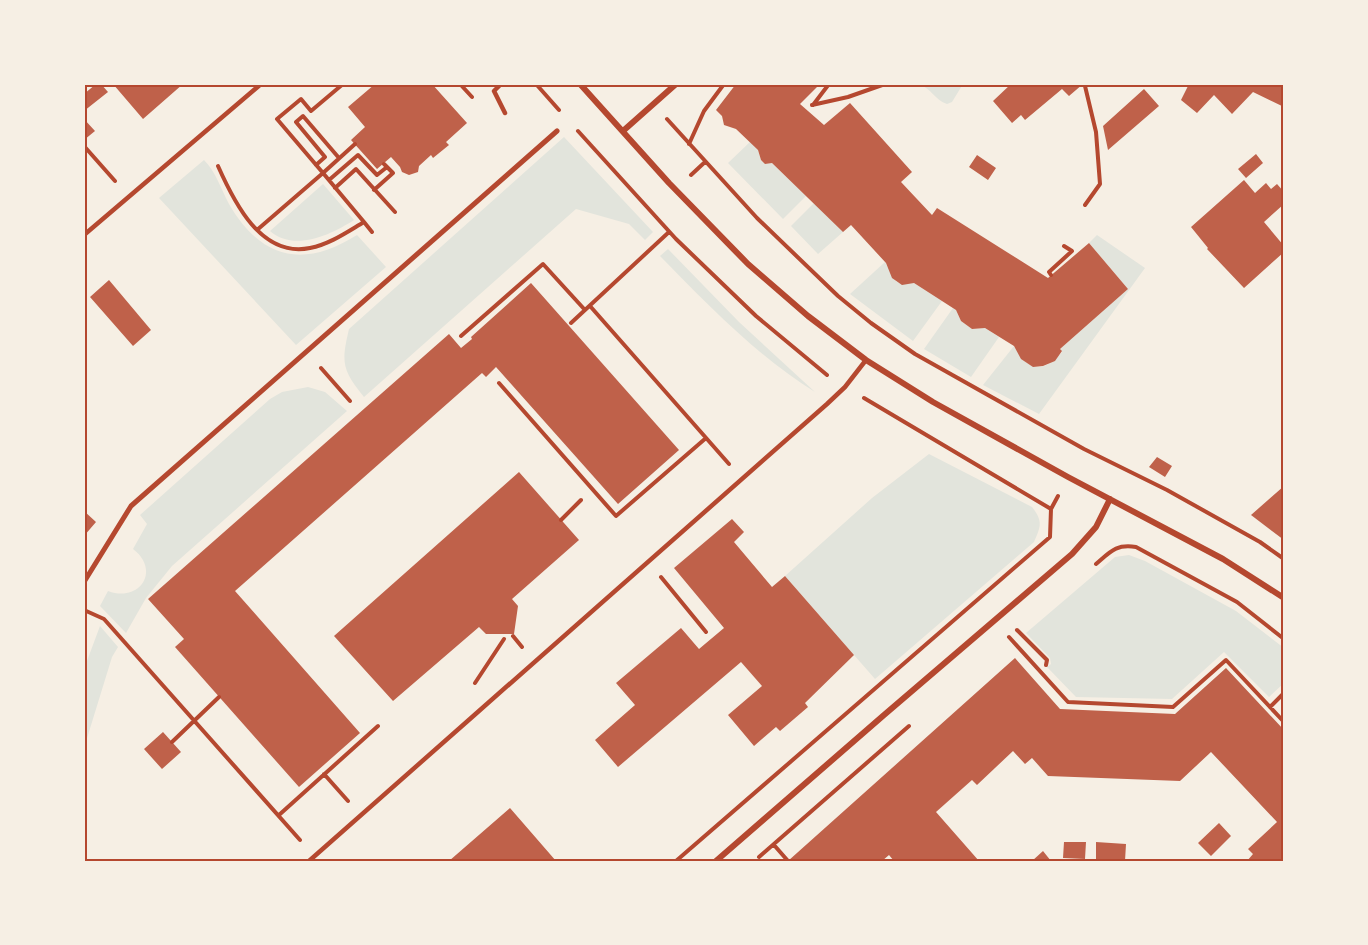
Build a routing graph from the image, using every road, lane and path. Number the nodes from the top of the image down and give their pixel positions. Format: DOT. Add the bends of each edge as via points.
graph roads {
  1 [pos="261,84"];
  2 [pos="343,84"];
  3 [pos="501,84"];
  4 [pos="580,84"];
  5 [pos="676,84"];
  6 [pos="724,84"];
  7 [pos="829,84"];
  8 [pos="885,84"];
  9 [pos="1085,87"];
  10 [pos="505,113"];
  11 [pos="557,131"];
  12 [pos="623,131"];
  13 [pos="681,135"];
  14 [pos="355,144"];
  15 [pos="689,144"];
  16 [pos="84,146"];
  17 [pos="339,158"];
  18 [pos="316,165"];
  19 [pos="218,166"];
  20 [pos="323,173"];
  21 [pos="329,180"];
  22 [pos="335,188"];
  23 [pos="374,190"];
  24 [pos="129,197"];
  25 [pos="1085,205"];
  26 [pos="394,212"];
  27 [pos="364,222"];
  28 [pos="257,230"];
  29 [pos="372,232"];
  30 [pos="669,232"];
  31 [pos="84,235"];
  32 [pos="1064,246"];
  33 [pos="1051,275"];
  34 [pos="590,306"];
  35 [pos="585,310"];
  36 [pos="571,323"];
  37 [pos="461,336"];
  38 [pos="306,352"];
  39 [pos="866,360"];
  40 [pos="499,383"];
  41 [pos="350,401"];
  42 [pos="706,438"];
  43 [pos="742,478"];
  44 [pos="1110,499"];
  45 [pos="581,500"];
  46 [pos="561,520"];
  47 [pos="1050,537"];
  48 [pos="1126,545"];
  49 [pos="1284,559"];
  50 [pos="648,561"];
  51 [pos="84,582"];
  52 [pos="1284,598"];
  53 [pos="84,610"];
  54 [pos="1017,630"];
  55 [pos="706,632"];
  56 [pos="513,636"];
  57 [pos="1009,637"];
  58 [pos="504,639"];
  59 [pos="1284,639"];
  60 [pos="516,640"];
  61 [pos="1046,665"];
  62 [pos="473,686"];
  63 [pos="1284,693"];
  64 [pos="219,697"];
  65 [pos="1270,707"];
  66 [pos="195,720"];
  67 [pos="1284,722"];
  68 [pos="378,726"];
  69 [pos="172,742"];
  70 [pos="324,774"];
  71 [pos="279,815"];
  72 [pos="361,816"];
  73 [pos="774,845"];
  74 [pos="315,856"];
  75 [pos="785,860"];
  76 [pos="309,861"];
  77 [pos="676,861"];
  78 [pos="716,861"];
  1 -- 24 [label="lane"];
  2 -- 18 [label="path" via="311,111 300,99 277,119"];
  3 -- 10 [label="lane" via="494,91"];
  4 -- 12 [label="street"];
  5 -- 12 [label="street"];
  6 -- 15 [label="path" via="704,111"];
  7 -- 8 [label="path" via="812,105"];
  9 -- 25 [label="path" via="1096,132 1100,184"];
  11 -- 38 [label="street"];
  12 -- 39 [label="street" via="748,264"];
  13 -- 15 [label="path"];
  14 -- 17 [label="path"];
  15 -- 49 [label="path" via="757,218 838,296 915,354 1093,454 1221,520"];
  16 -- 24 [label="path"];
  17 -- 18 [label="path" via="303,116 296,122 325,157"];
  17 -- 20 [label="path"];
  18 -- 20 [label="path"];
  19 -- 28 [label="path" via="238,206"];
  20 -- 21 [label="path"];
  20 -- 28 [label="path"];
  21 -- 22 [label="path"];
  21 -- 23 [label="path" via="358,155 377,176 385,166 393,173"];
  22 -- 23 [label="path" via="356,169"];
  22 -- 27 [label="path"];
  23 -- 26 [label="path"];
  24 -- 31 [label="lane"];
  27 -- 28 [label="path" via="329,242 309,248 288,249"];
  27 -- 29 [label="path"];
  30 -- 34 [label="path"];
  32 -- 33 [label="path" via="1072,251 1049,272"];
  34 -- 35 [label="path"];
  34 -- 42 [label="path"];
  35 -- 36 [label="path"];
  35 -- 37 [label="path" via="543,264"];
  38 -- 41 [label="path"];
  38 -- 51 [label="street" via="131,506"];
  39 -- 43 [label="lane" via="845,387"];
  39 -- 44 [label="street" via="933,402"];
  40 -- 42 [label="path" via="616,516"];
  42 -- 43 [label="path"];
  43 -- 50 [label="lane"];
  44 -- 52 [label="street" via="1223,559"];
  44 -- 78 [label="street" via="1096,527 1072,555"];
  45 -- 46 [label="path"];
  47 -- 77 [label="path"];
  48 -- 59 [label="path" via="1237,602"];
  50 -- 55 [label="path"];
  50 -- 72 [label="lane"];
  53 -- 66 [label="path" via="104,619"];
  54 -- 61 [label="path" via="1047,660"];
  56 -- 60 [label="path"];
  57 -- 65 [label="path" via="1068,702 1173,707 1226,660"];
  58 -- 62 [label="path"];
  63 -- 65 [label="path"];
  64 -- 66 [label="path"];
  65 -- 67 [label="path"];
  66 -- 69 [label="path"];
  66 -- 71 [label="path"];
  68 -- 70 [label="path"];
  70 -- 71 [label="path"];
  70 -- 72 [label="path"];
  71 -- 74 [label="path"];
  72 -- 74 [label="lane"];
  73 -- 75 [label="path"];
  74 -- 76 [label="lane"];
}
